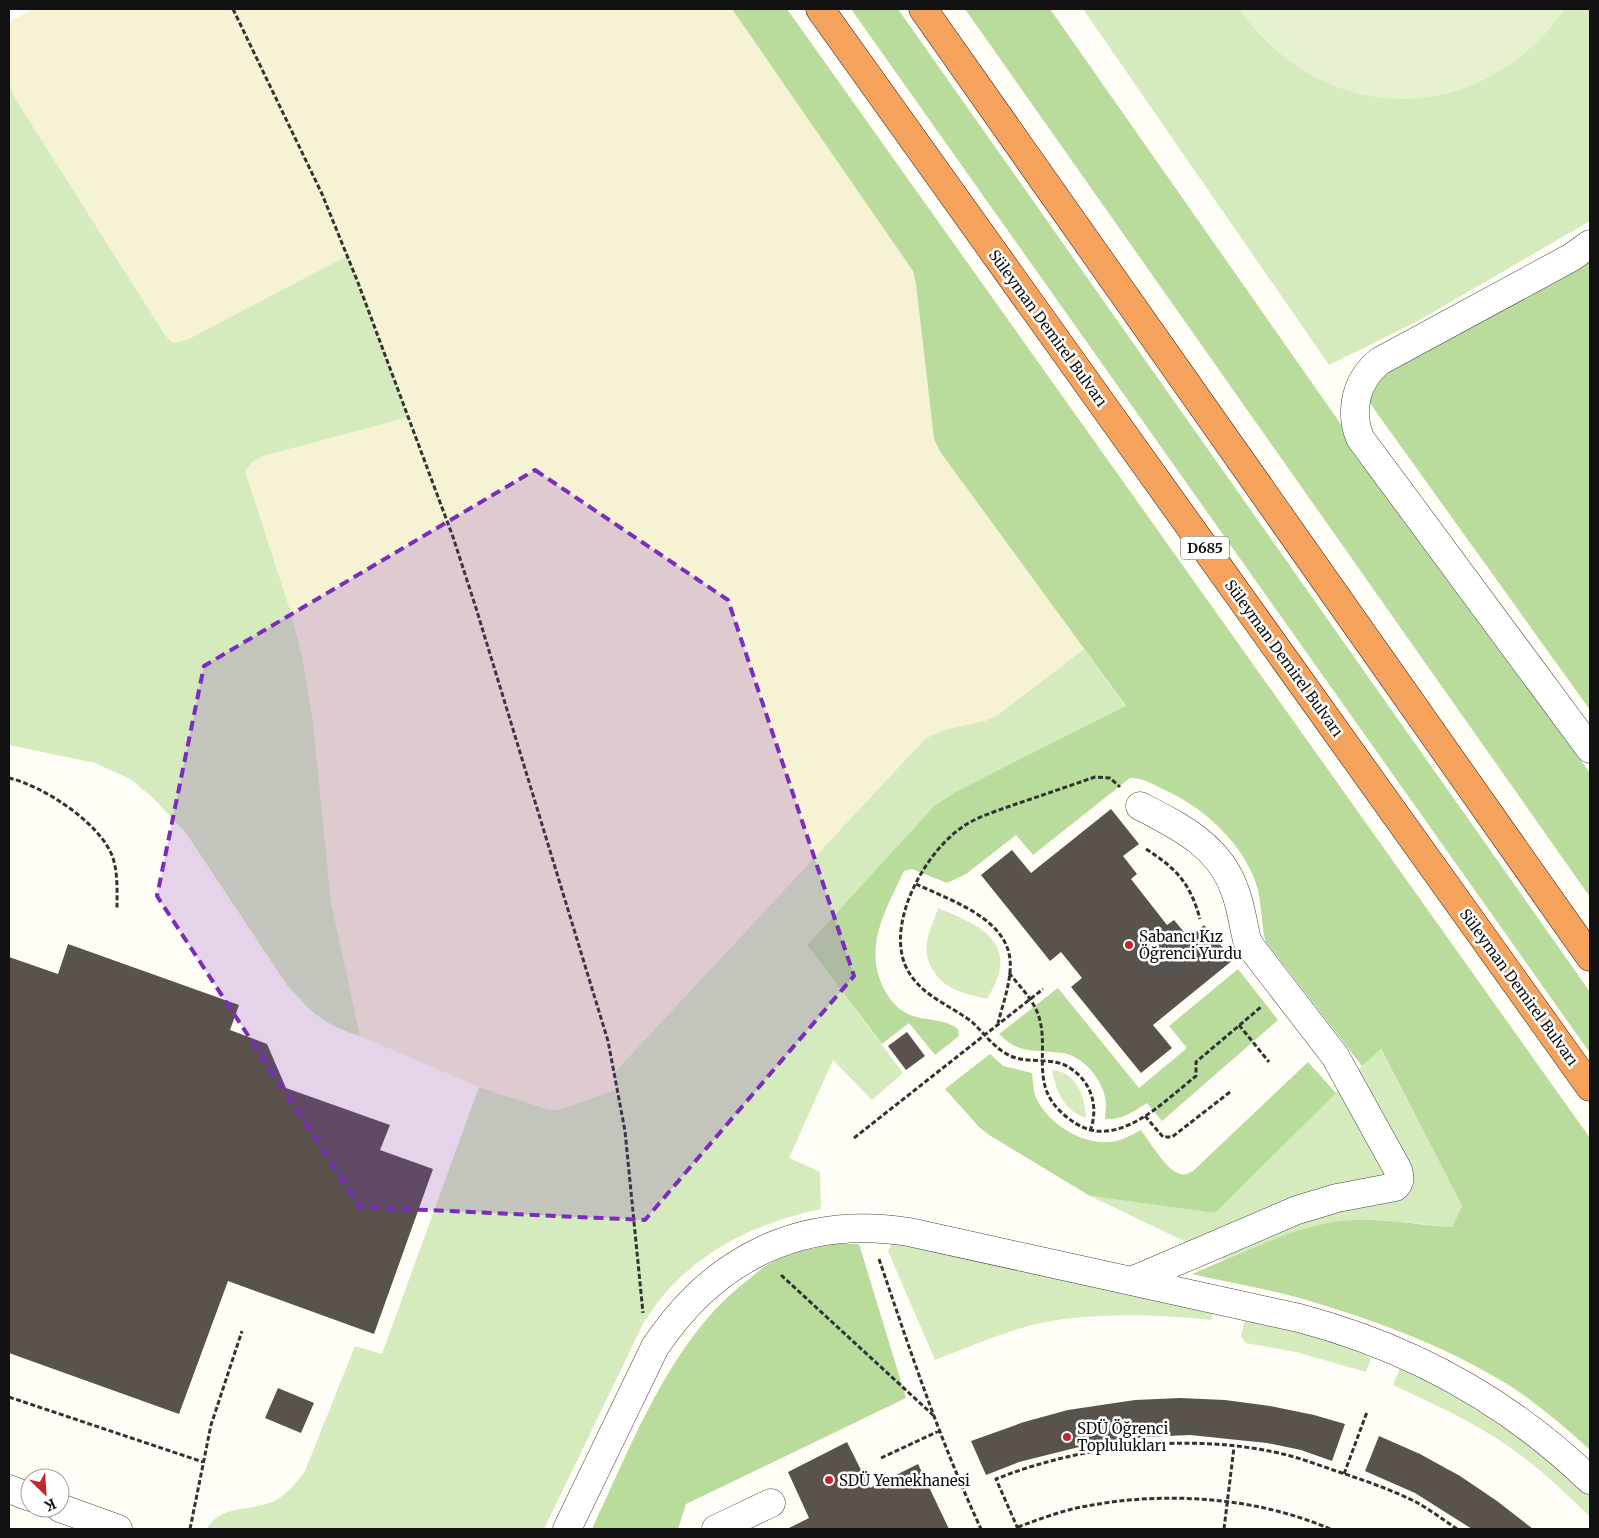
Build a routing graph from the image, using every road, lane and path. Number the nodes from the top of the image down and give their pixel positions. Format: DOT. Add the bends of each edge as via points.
graph roads {
  1 [pos="233,9"];
  2 [pos="820,9"];
  3 [pos="923,9"];
  4 [pos="1590,244"];
  5 [pos="1590,749"];
  6 [pos="9,778"];
  7 [pos="1140,806"];
  8 [pos="1146,849"];
  9 [pos="916,884"];
  10 [pos="117,908"];
  11 [pos="1200,919"];
  12 [pos="1590,957"];
  13 [pos="1010,973"];
  14 [pos="1282,988"];
  15 [pos="1043,989"];
  16 [pos="1030,999"];
  17 [pos="998,1024"];
  18 [pos="1239,1026"];
  19 [pos="985,1034"];
  20 [pos="1043,1061"];
  21 [pos="1269,1062"];
  22 [pos="1590,1087"];
  23 [pos="1230,1092"];
  24 [pos="1145,1116"];
  25 [pos="1090,1131"];
  26 [pos="854,1138"];
  27 [pos="868,1228"];
  28 [pos="757,1252"];
  29 [pos="1131,1281"];
  30 [pos="242,1331"];
  31 [pos="648,1360"];
  32 [pos="9,1397"];
  33 [pos="1367,1412"];
  34 [pos="934,1416"];
  35 [pos="939,1431"];
  36 [pos="1234,1447"];
  37 [pos="881,1458"];
  38 [pos="202,1462"];
  39 [pos="1344,1474"];
  40 [pos="1590,1480"];
  41 [pos="1227,1502"];
  42 [pos="771,1503"];
  43 [pos="70,1512"];
  44 [pos="1018,1528"];
  45 [pos="118,1529"];
  46 [pos="190,1529"];
  47 [pos="567,1529"];
  48 [pos="716,1529"];
  49 [pos="981,1529"];
  50 [pos="1224,1529"];
  51 [pos="1330,1529"];
  52 [pos="1457,1529"];
  1 -- 31 [label="path" via="322,194 357,280 453,537 476,608 608,1041 625,1132"];
  2 -- 22 [label="highway, Süleyman Demirel Bulvarı / D685"];
  3 -- 12 [label="highway"];
  4 -- 5 [label="street" via="1572,257 1373,366 1363,380 1355,413 1360,438"];
  6 -- 10 [label="path" via="57,798 106,844 113,858 117,880"];
  7 -- 9 [label="path" via="1110,778 1095,777 996,811 968,823 941,845"];
  7 -- 14 [label="street" via="1183,828 1222,864 1236,891 1247,940"];
  8 -- 11 [label="path" via="1184,880"];
  9 -- 13 [label="path" via="988,921 1007,947"];
  9 -- 19 [label="path" via="903,921 902,953 906,966 930,996"];
  13 -- 16 [label="path"];
  13 -- 17 [label="path"];
  14 -- 18 [label="path"];
  14 -- 29 [label="street" via="1334,1056 1398,1170 1399,1183 1390,1189 1337,1198 1297,1210"];
  15 -- 16 [label="path"];
  16 -- 17 [label="path"];
  16 -- 20 [label="path" via="1041,1022"];
  17 -- 19 [label="path"];
  18 -- 21 [label="path"];
  18 -- 24 [label="path" via="1196,1062 1196,1076"];
  19 -- 20 [label="path" via="999,1049 1014,1058"];
  19 -- 26 [label="path"];
  20 -- 25 [label="path" via="1048,1093 1056,1106 1067,1118"];
  20 -- 25 [label="path" via="1071,1068 1086,1084 1092,1094 1095,1114"];
  23 -- 24 [label="path" via="1172,1137 1163,1137"];
  24 -- 25 [label="path" via="1112,1131"];
  27 -- 28 [label="street" via="801,1236"];
  27 -- 29 [label="street" via="909,1232"];
  27 -- 34 [label="path"];
  28 -- 31 [label="street" via="717,1277 694,1297"];
  28 -- 34 [label="path"];
  29 -- 40 [label="street" via="1299,1318 1392,1349 1449,1376 1495,1404 1538,1435"];
  30 -- 38 [label="path"];
  31 -- 47 [label="street"];
  32 -- 38 [label="path"];
  33 -- 39 [label="path"];
  34 -- 35 [label="path"];
  35 -- 37 [label="path"];
  35 -- 49 [label="path"];
  36 -- 39 [label="path" via="1288,1455"];
  36 -- 41 [label="path"];
  36 -- 44 [label="path" via="1184,1443 1141,1445 1098,1450 1023,1468 996,1479"];
  38 -- 46 [label="path"];
  39 -- 52 [label="path" via="1417,1503"];
  41 -- 44 [label="path" via="1169,1498 1124,1501 1086,1506"];
  41 -- 50 [label="path"];
  41 -- 51 [label="path" via="1286,1514"];
  42 -- 48 [label="street"];
  43 -- 45 [label="street"];
}
